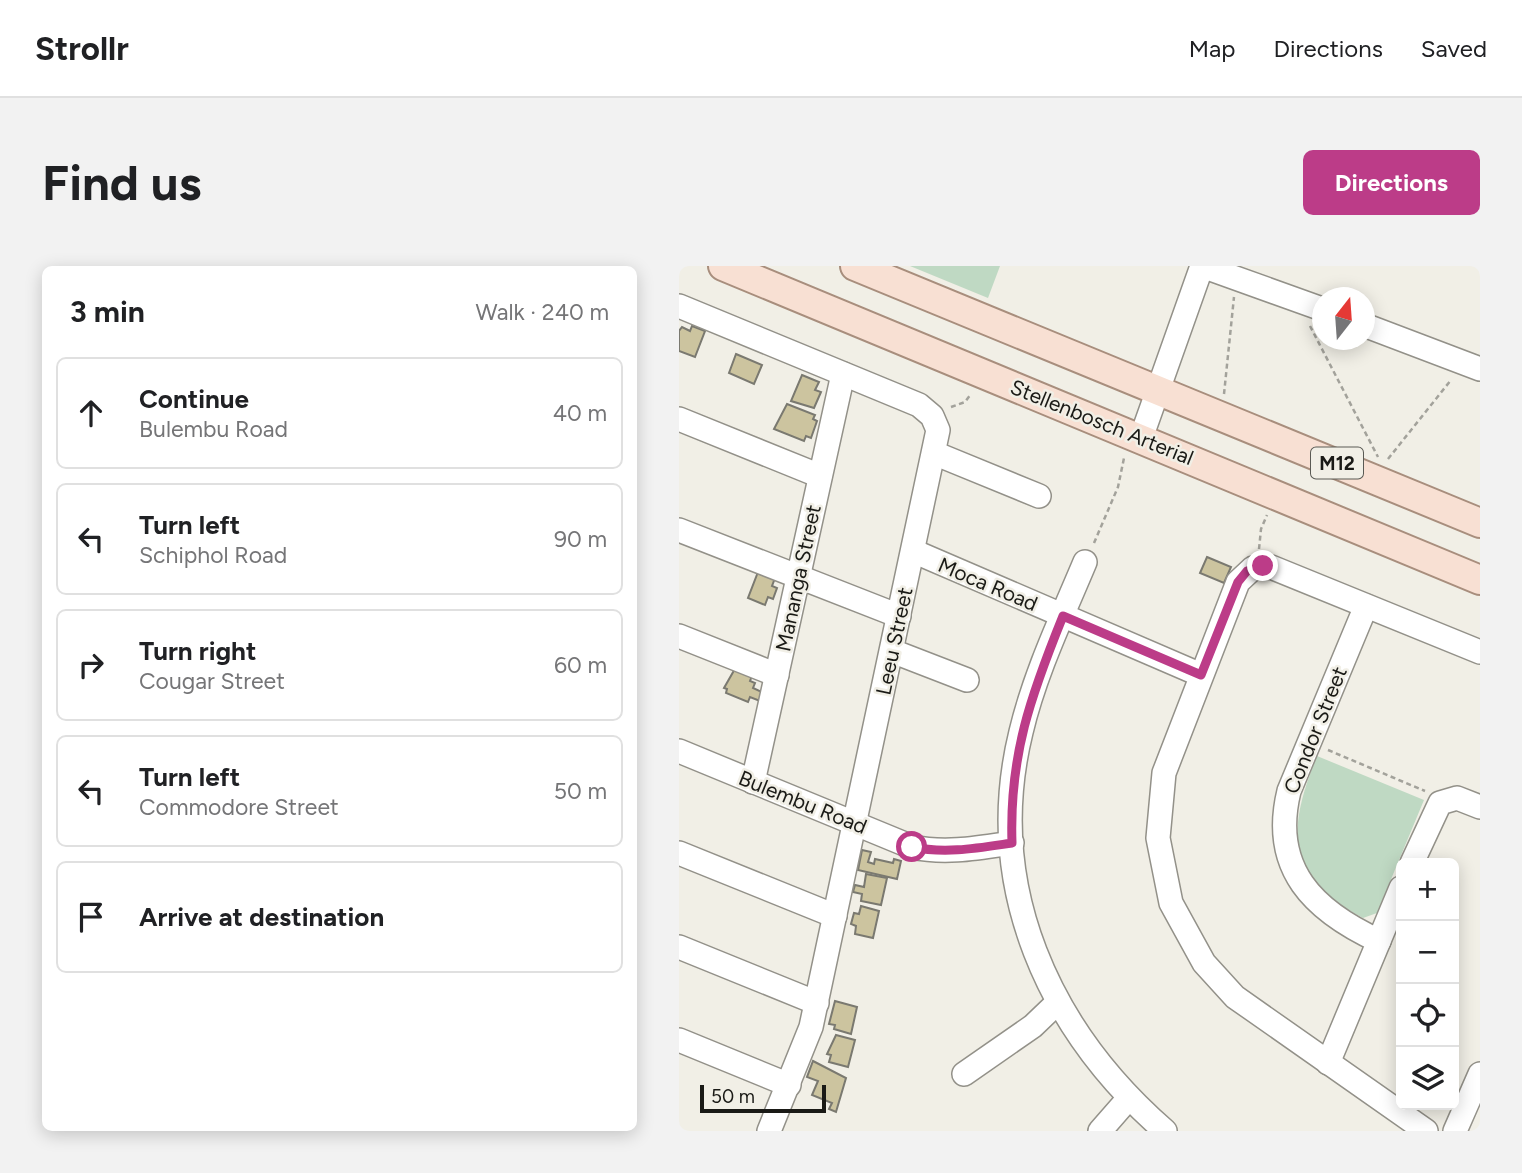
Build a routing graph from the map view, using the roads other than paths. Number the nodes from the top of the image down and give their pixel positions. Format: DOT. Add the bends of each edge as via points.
graph roads {
  1 [pos="723,266"];
  2 [pos="855,266"];
  3 [pos="1202,266"];
  4 [pos="1312,305"];
  5 [pos="679,306"];
  6 [pos="1375,329"];
  7 [pos="1470,365"];
  8 [pos="843,374"];
  9 [pos="1160,390"];
  10 [pos="679,419"];
  11 [pos="1133,446"];
  12 [pos="934,453"];
  13 [pos="820,476"];
  14 [pos="1039,496"];
  15 [pos="1480,523"];
  16 [pos="679,530"];
  17 [pos="913,551"];
  18 [pos="1085,562"];
  19 [pos="798,576"];
  20 [pos="1480,580"];
  21 [pos="1366,606"];
  22 [pos="899,616"];
  23 [pos="1063,616"];
  24 [pos="679,636"];
  25 [pos="892,651"];
  26 [pos="1480,652"];
  27 [pos="777,675"];
  28 [pos="1201,675"];
  29 [pos="967,680"];
  30 [pos="679,751"];
  31 [pos="753,782"];
  32 [pos="1480,807"];
  33 [pos="855,823"];
  34 [pos="1012,843"];
  35 [pos="679,853"];
  36 [pos="1414,858"];
  37 [pos="1396,901"];
  38 [pos="835,916"];
  39 [pos="1380,941"];
  40 [pos="679,947"];
  41 [pos="817,1003"];
  42 [pos="1057,1003"];
  43 [pos="679,1040"];
  44 [pos="1328,1063"];
  45 [pos="964,1074"];
  46 [pos="1480,1074"];
  47 [pos="789,1085"];
  48 [pos="1128,1099"];
  49 [pos="769,1131"];
  50 [pos="1100,1131"];
  51 [pos="1165,1131"];
  52 [pos="1426,1131"];
  53 [pos="1455,1131"];
  1 -- 11 [label="main road, Stellenbosch Arterial / M12"];
  2 -- 9 [label="main road, M12"];
  3 -- 4 [label="street"];
  3 -- 9 [label="street" via="1164,366"];
  5 -- 8 [label="street"];
  6 -- 7 [label="street"];
  8 -- 12 [label="street, Leeu Street" via="919,405 932,416 938,430"];
  8 -- 13 [label="street, Mananga Street"];
  9 -- 11 [label="street"];
  9 -- 15 [label="main road, M12"];
  10 -- 13 [label="street"];
  11 -- 20 [label="main road, Stellenbosch Arterial / M12"];
  12 -- 14 [label="street"];
  12 -- 17 [label="street, Leeu Street"];
  13 -- 19 [label="street, Mananga Street"];
  16 -- 19 [label="street"];
  17 -- 22 [label="street, Leeu Street"];
  17 -- 23 [label="street, Moca Road"];
  18 -- 23 [label="street"];
  19 -- 22 [label="street"];
  19 -- 27 [label="street, Mananga Street"];
  21 -- 26 [label="street"];
  21 -- 28 [label="street" via="1263,566 1247,571 1238,582"];
  21 -- 39 [label="street, Condor Street" via="1285,806 1284,835 1291,864 1306,890 1347,925"];
  22 -- 25 [label="street, Leeu Street"];
  23 -- 28 [label="street, Moca Road"];
  23 -- 34 [label="street" via="1021,732 1013,784"];
  24 -- 27 [label="street"];
  25 -- 29 [label="street"];
  25 -- 33 [label="street, Leeu Street"];
  27 -- 31 [label="street, Mananga Street"];
  28 -- 44 [label="street" via="1170,752 1160,794 1160,860 1171,903 1191,944 1219,981 1253,1011"];
  30 -- 31 [label="street, Bulembu Road"];
  31 -- 33 [label="street, Bulembu Road"];
  32 -- 36 [label="street" via="1457,798 1445,800 1433,813"];
  33 -- 34 [label="street, Bulembu Road" via="932,851"];
  33 -- 38 [label="street, Leeu Street"];
  34 -- 42 [label="street" via="1026,925"];
  35 -- 38 [label="street"];
  37 -- 39 [label="street"];
  38 -- 41 [label="street, Leeu Street"];
  39 -- 44 [label="street"];
  40 -- 41 [label="street"];
  41 -- 47 [label="street, Leeu Street"];
  42 -- 45 [label="street" via="1033,1026"];
  42 -- 48 [label="street" via="1089,1054"];
  43 -- 47 [label="street"];
  44 -- 52 [label="street"];
  46 -- 53 [label="street"];
  47 -- 49 [label="street, Leeu Street"];
  48 -- 50 [label="street"];
  48 -- 51 [label="street"];
}
